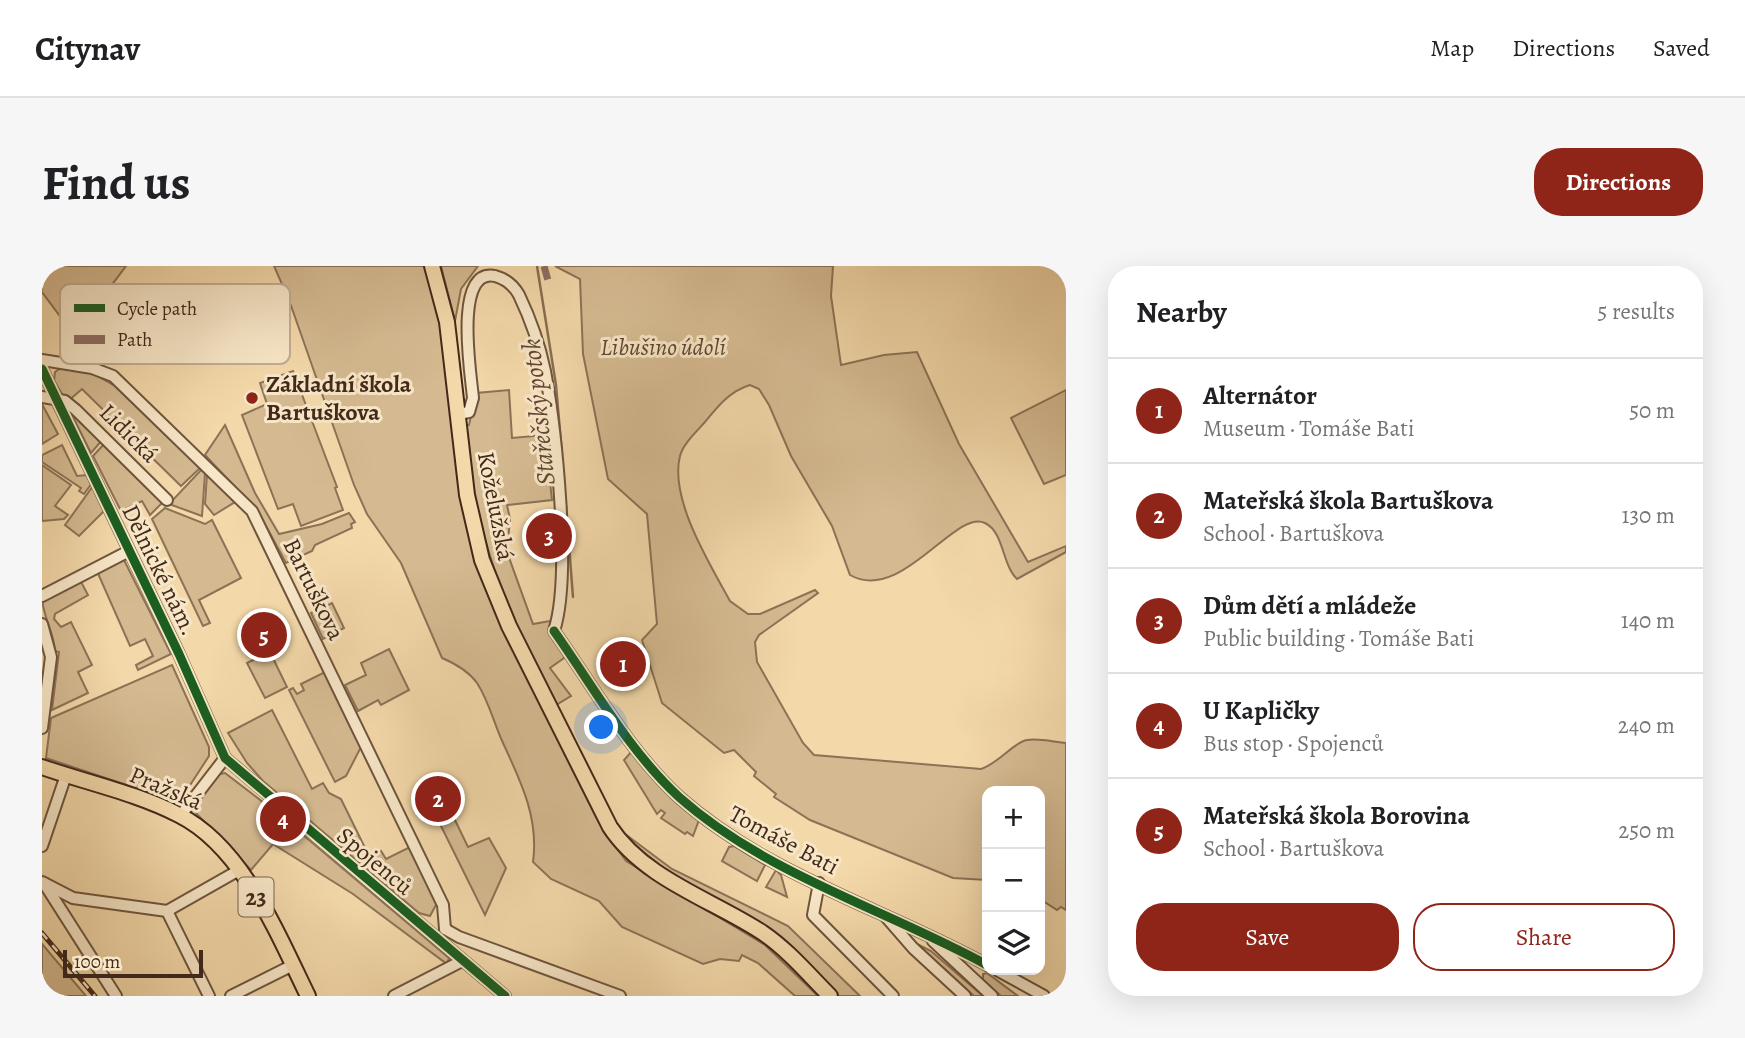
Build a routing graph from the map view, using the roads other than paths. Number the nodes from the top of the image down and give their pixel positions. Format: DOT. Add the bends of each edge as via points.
graph roads {
  1 [pos="432,266"];
  2 [pos="42,360"];
  3 [pos="60,363"];
  4 [pos="67,364"];
  5 [pos="42,369"];
  6 [pos="42,397"];
  7 [pos="58,400"];
  8 [pos="458,414"];
  9 [pos="167,500"];
  10 [pos="129,551"];
  11 [pos="42,596"];
  12 [pos="42,624"];
  13 [pos="46,656"];
  14 [pos="42,728"];
  15 [pos="225,758"];
  16 [pos="42,768"];
  17 [pos="66,775"];
  18 [pos="181,815"];
  19 [pos="42,846"];
  20 [pos="241,869"];
  21 [pos="43,883"];
  22 [pos="819,883"];
  23 [pos="167,911"];
  24 [pos="882,912"];
  25 [pos="445,929"];
  26 [pos="926,934"];
  27 [pos="437,939"];
  28 [pos="462,961"];
  29 [pos="982,962"];
  30 [pos="293,965"];
  31 [pos="1004,975"];
  32 [pos="1036,994"];
  33 [pos="116,996"];
  34 [pos="209,996"];
  35 [pos="231,996"];
  36 [pos="308,996"];
  37 [pos="394,996"];
  38 [pos="505,996"];
  39 [pos="620,996"];
  40 [pos="830,996"];
  41 [pos="893,996"];
  42 [pos="965,996"];
  43 [pos="992,996"];
  1 -- 8 [label="main road, Koželužská" via="447,323"];
  2 -- 3 [label="street, Bartuškova"];
  4 -- 25 [label="street, Bartuškova" via="113,376 252,511 443,905"];
  5 -- 7 [label="street, Lidická"];
  6 -- 7 [label="street, Lidická"];
  7 -- 9 [label="street, Lidická" via="76,410"];
  7 -- 10 [label="street, Dělnické nám."];
  8 -- 22 [label="street, Tomáše Bati" via="469,412 473,398 470,293 479,279 498,277 519,295 544,370 562,543 559,615 554,631 637,748 677,795 739,842"];
  8 -- 40 [label="main road, Koželužská" via="470,511 487,576 615,834 657,871 769,938"];
  10 -- 11 [label="street, Dělnické nám."];
  10 -- 15 [label="street, Dělnické nám."];
  12 -- 13 [label="street"];
  13 -- 14 [label="street"];
  15 -- 18 [label="street"];
  15 -- 27 [label="street, Spojenců"];
  16 -- 17 [label="main road, Pražská / 23"];
  17 -- 18 [label="main road, Pražská / 23"];
  17 -- 19 [label="street"];
  18 -- 20 [label="main road, Pražská / 23" via="214,839"];
  20 -- 23 [label="street"];
  20 -- 30 [label="main road, Pražská / 23"];
  21 -- 23 [label="street" via="73,898"];
  21 -- 33 [label="street"];
  22 -- 24 [label="street, Tomáše Bati"];
  22 -- 41 [label="street" via="813,915"];
  23 -- 34 [label="street"];
  24 -- 26 [label="street, Tomáše Bati"];
  24 -- 42 [label="street"];
  25 -- 27 [label="street"];
  25 -- 39 [label="street"];
  26 -- 29 [label="street, Tomáše Bati"];
  26 -- 43 [label="street, Tomáše Bati"];
  27 -- 28 [label="street, Spojenců"];
  28 -- 37 [label="street"];
  28 -- 38 [label="street, Spojenců"];
  30 -- 35 [label="street"];
  30 -- 36 [label="main road, Pražská / 23"];
  31 -- 32 [label="street"];
}
